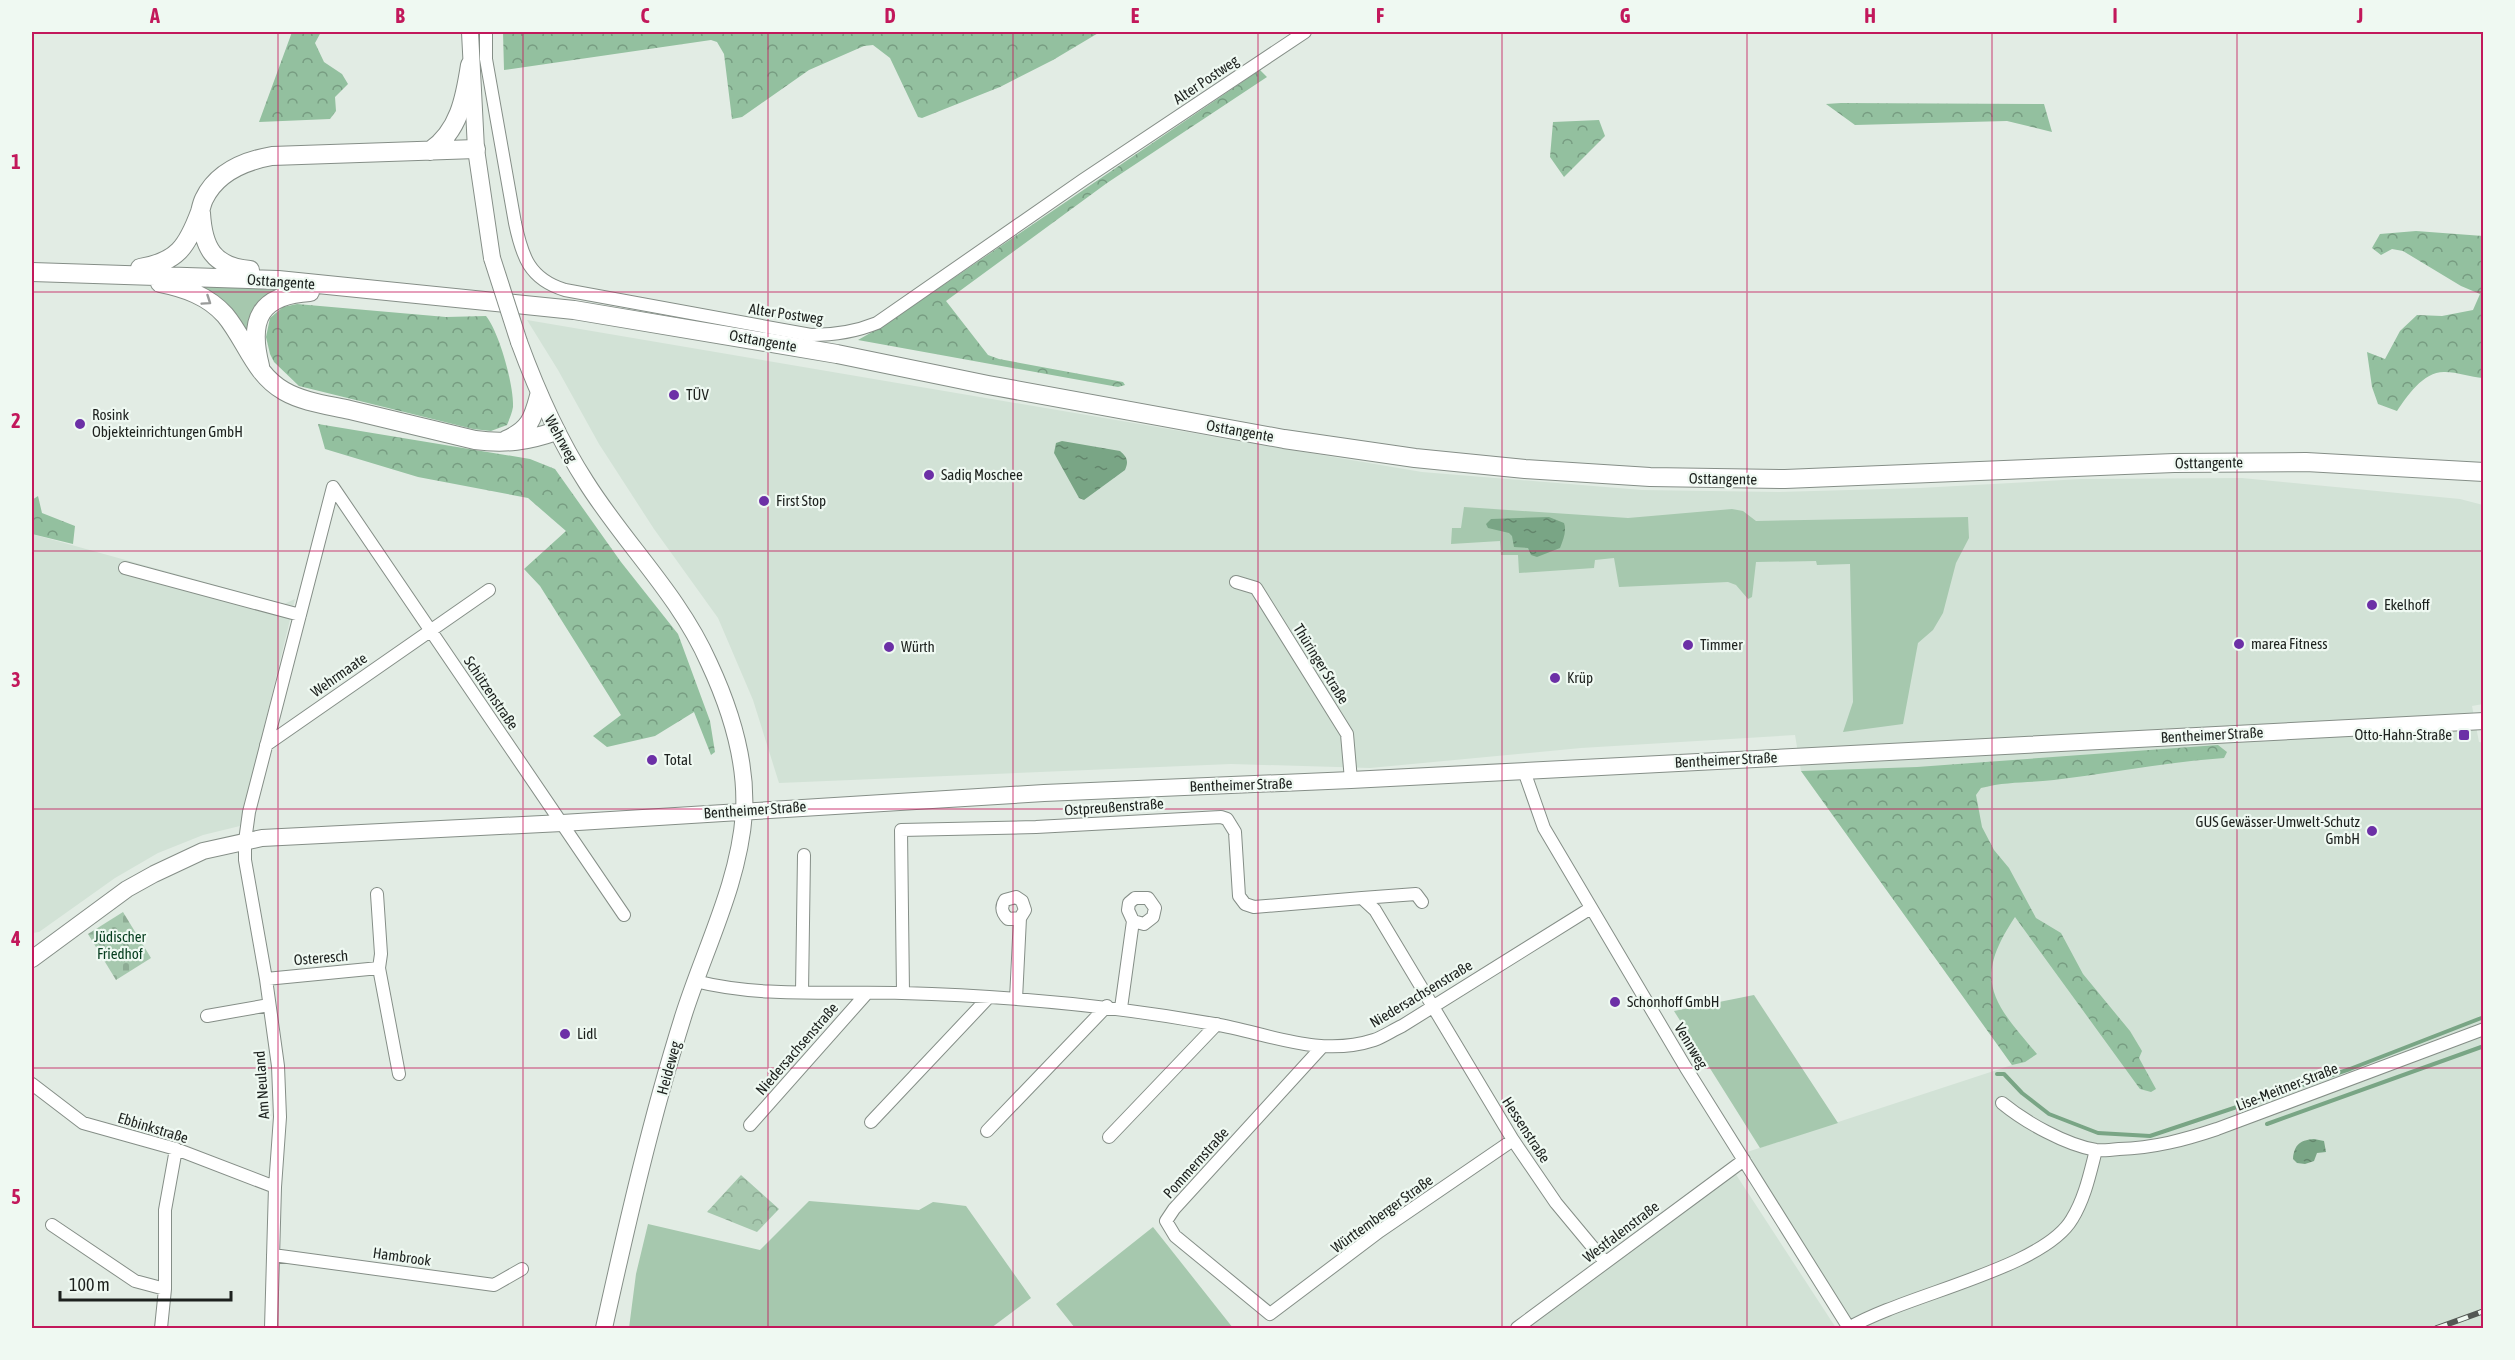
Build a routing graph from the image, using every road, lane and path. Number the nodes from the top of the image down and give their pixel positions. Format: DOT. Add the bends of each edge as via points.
graph roads {
  1 [pos="470,32"];
  2 [pos="486,32"];
  3 [pos="1305,32"];
  4 [pos="470,65"];
  5 [pos="476,149"];
  6 [pos="430,151"];
  7 [pos="201,210"];
  8 [pos="32,272"];
  9 [pos="111,273"];
  10 [pos="313,283"];
  11 [pos="360,288"];
  12 [pos="261,370"];
  13 [pos="539,396"];
  14 [pos="556,431"];
  15 [pos="499,444"];
  16 [pos="2458,471"];
  17 [pos="2484,472"];
  18 [pos="2484,478"];
  19 [pos="125,568"];
  20 [pos="1236,582"];
  21 [pos="489,590"];
  22 [pos="300,615"];
  23 [pos="430,630"];
  24 [pos="2484,721"];
  25 [pos="266,745"];
  26 [pos="1524,771"];
  27 [pos="1351,780"];
  28 [pos="744,810"];
  29 [pos="562,823"];
  30 [pos="245,842"];
  31 [pos="804,855"];
  32 [pos="377,894"];
  33 [pos="1362,898"];
  34 [pos="1422,902"];
  35 [pos="1591,908"];
  36 [pos="624,915"];
  37 [pos="1020,918"];
  38 [pos="1133,921"];
  39 [pos="32,959"];
  40 [pos="379,968"];
  41 [pos="266,979"];
  42 [pos="694,981"];
  43 [pos="802,992"];
  44 [pos="867,993"];
  45 [pos="903,993"];
  46 [pos="988,998"];
  47 [pos="1016,999"];
  48 [pos="269,1005"];
  49 [pos="1107,1006"];
  50 [pos="1432,1006"];
  51 [pos="1121,1008"];
  52 [pos="207,1016"];
  53 [pos="1216,1024"];
  54 [pos="2484,1029"];
  55 [pos="1321,1048"];
  56 [pos="399,1074"];
  57 [pos="32,1084"];
  58 [pos="2002,1103"];
  59 [pos="871,1122"];
  60 [pos="750,1125"];
  61 [pos="987,1131"];
  62 [pos="1109,1137"];
  63 [pos="1513,1140"];
  64 [pos="176,1149"];
  65 [pos="2096,1150"];
  66 [pos="1744,1160"];
  67 [pos="275,1187"];
  68 [pos="52,1225"];
  69 [pos="273,1255"];
  70 [pos="1605,1262"];
  71 [pos="522,1269"];
  72 [pos="165,1289"];
  73 [pos="1270,1314"];
  74 [pos="1849,1328"];
  75 [pos="161,1329"];
  76 [pos="271,1329"];
  77 [pos="604,1329"];
  78 [pos="1516,1329"];
  1 -- 4 [label="street, Wehrweg"];
  2 -- 3 [label="street, Alter Postweg" via="486,59 515,223 520,248 534,273 565,290 799,333 829,335 877,323"];
  4 -- 5 [label="street, Wehrweg"];
  4 -- 6 [label="main road" via="466,96 457,120 446,138"];
  5 -- 6 [label="main road"];
  5 -- 13 [label="street, Wehrweg, bridge" via="492,258"];
  6 -- 7 [label="main road" via="254,159 222,175 210,188"];
  7 -- 9 [label="main road" via="185,244 173,258"];
  7 -- 10 [label="main road" via="205,241 223,264"];
  8 -- 9 [label="main road, Osttangente"];
  9 -- 10 [label="main road, Osttangente"];
  9 -- 12 [label="main road, one-way" via="178,287 208,300 226,316"];
  10 -- 11 [label="main road, Osttangente"];
  11 -- 12 [label="main road" via="294,292 271,302 255,330"];
  11 -- 16 [label="main road, Osttangente" via="584,312 837,354 1284,439 1525,469 1773,479 2174,463 2306,462"];
  12 -- 15 [label="main road" via="275,386 297,396"];
  13 -- 14 [label="street, Wehrweg"];
  13 -- 15 [label="main road" via="534,415 525,428"];
  14 -- 15 [label="main road"];
  14 -- 28 [label="street, Wehrweg" via="587,484 689,624 708,659 724,696 736,741"];
  16 -- 17 [label="main road"];
  16 -- 18 [label="main road"];
  19 -- 22 [label="street"];
  20 -- 27 [label="street, Thüringer Straße" via="1256,588 1347,734"];
  21 -- 23 [label="street, Wehrmaate"];
  22 -- 23 [label="street, Schützenstraße" via="333,487"];
  22 -- 25 [label="street"];
  23 -- 25 [label="street, Wehrmaate"];
  23 -- 29 [label="street, Schützenstraße"];
  24 -- 26 [label="street, Bentheimer Straße"];
  25 -- 30 [label="street"];
  26 -- 27 [label="street, Bentheimer Straße"];
  26 -- 35 [label="street, Vennweg" via="1539,820"];
  27 -- 28 [label="street, Bentheimer Straße"];
  28 -- 29 [label="street, Bentheimer Straße"];
  28 -- 42 [label="street, Heideweg" via="724,902"];
  29 -- 30 [label="street, Bentheimer Straße"];
  29 -- 36 [label="street, Schützenstraße"];
  30 -- 39 [label="street, Bentheimer Straße" via="203,851 154,874"];
  30 -- 41 [label="street, Am Neuland"];
  31 -- 43 [label="street"];
  32 -- 40 [label="street"];
  33 -- 34 [label="street" via="1416,894"];
  33 -- 45 [label="street, Ostpreußenstraße" via="1254,907 1245,904 1239,896 1235,832 1233,825 1221,817 901,830"];
  33 -- 50 [label="street" via="1375,910"];
  35 -- 50 [label="street, Niedersachsenstraße"];
  35 -- 66 [label="street, Vennweg"];
  37 -- 47 [label="street"];
  38 -- 51 [label="street"];
  40 -- 41 [label="street, Osteresch"];
  40 -- 56 [label="street"];
  41 -- 48 [label="street, Am Neuland"];
  42 -- 43 [label="street, Niedersachsenstraße" via="735,990"];
  42 -- 77 [label="street, Heideweg" via="633,1201"];
  43 -- 44 [label="street, Niedersachsenstraße"];
  44 -- 45 [label="street, Niedersachsenstraße"];
  44 -- 60 [label="street, Niedersachsenstraße"];
  45 -- 46 [label="street, Niedersachsenstraße"];
  46 -- 47 [label="street, Niedersachsenstraße"];
  46 -- 59 [label="street"];
  47 -- 49 [label="street, Niedersachsenstraße"];
  48 -- 52 [label="street"];
  48 -- 67 [label="street, Am Neuland" via="280,1117"];
  49 -- 51 [label="street, Niedersachsenstraße"];
  49 -- 61 [label="street"];
  50 -- 55 [label="street, Niedersachsenstraße" via="1375,1040"];
  50 -- 63 [label="street, Hessenstraße"];
  51 -- 53 [label="street, Niedersachsenstraße"];
  53 -- 55 [label="street, Niedersachsenstraße"];
  53 -- 62 [label="street"];
  54 -- 65 [label="street, Lise-Meitner-Straße" via="2178,1142 2151,1148"];
  55 -- 73 [label="street, Pommernstraße" via="1166,1221 1175,1236"];
  57 -- 64 [label="street, Ebbinkstraße" via="83,1122"];
  58 -- 65 [label="street, Lise-Meitner-Straße" via="2036,1126"];
  63 -- 70 [label="street, Hessenstraße" via="1556,1203"];
  63 -- 73 [label="street, Württemberger Straße" via="1380,1231"];
  64 -- 67 [label="street, Ebbinkstraße"];
  64 -- 72 [label="street" via="165,1210"];
  65 -- 74 [label="street" via="2072,1219 2051,1242 2027,1256 1892,1307"];
  66 -- 70 [label="street, Westfalenstraße"];
  66 -- 74 [label="street, Vennweg"];
  67 -- 69 [label="street, Am Neuland"];
  68 -- 72 [label="street" via="135,1281"];
  69 -- 71 [label="street, Hambrook" via="494,1285"];
  69 -- 76 [label="street, Am Neuland"];
  70 -- 78 [label="street, Westfalenstraße"];
  72 -- 75 [label="street"];
}
